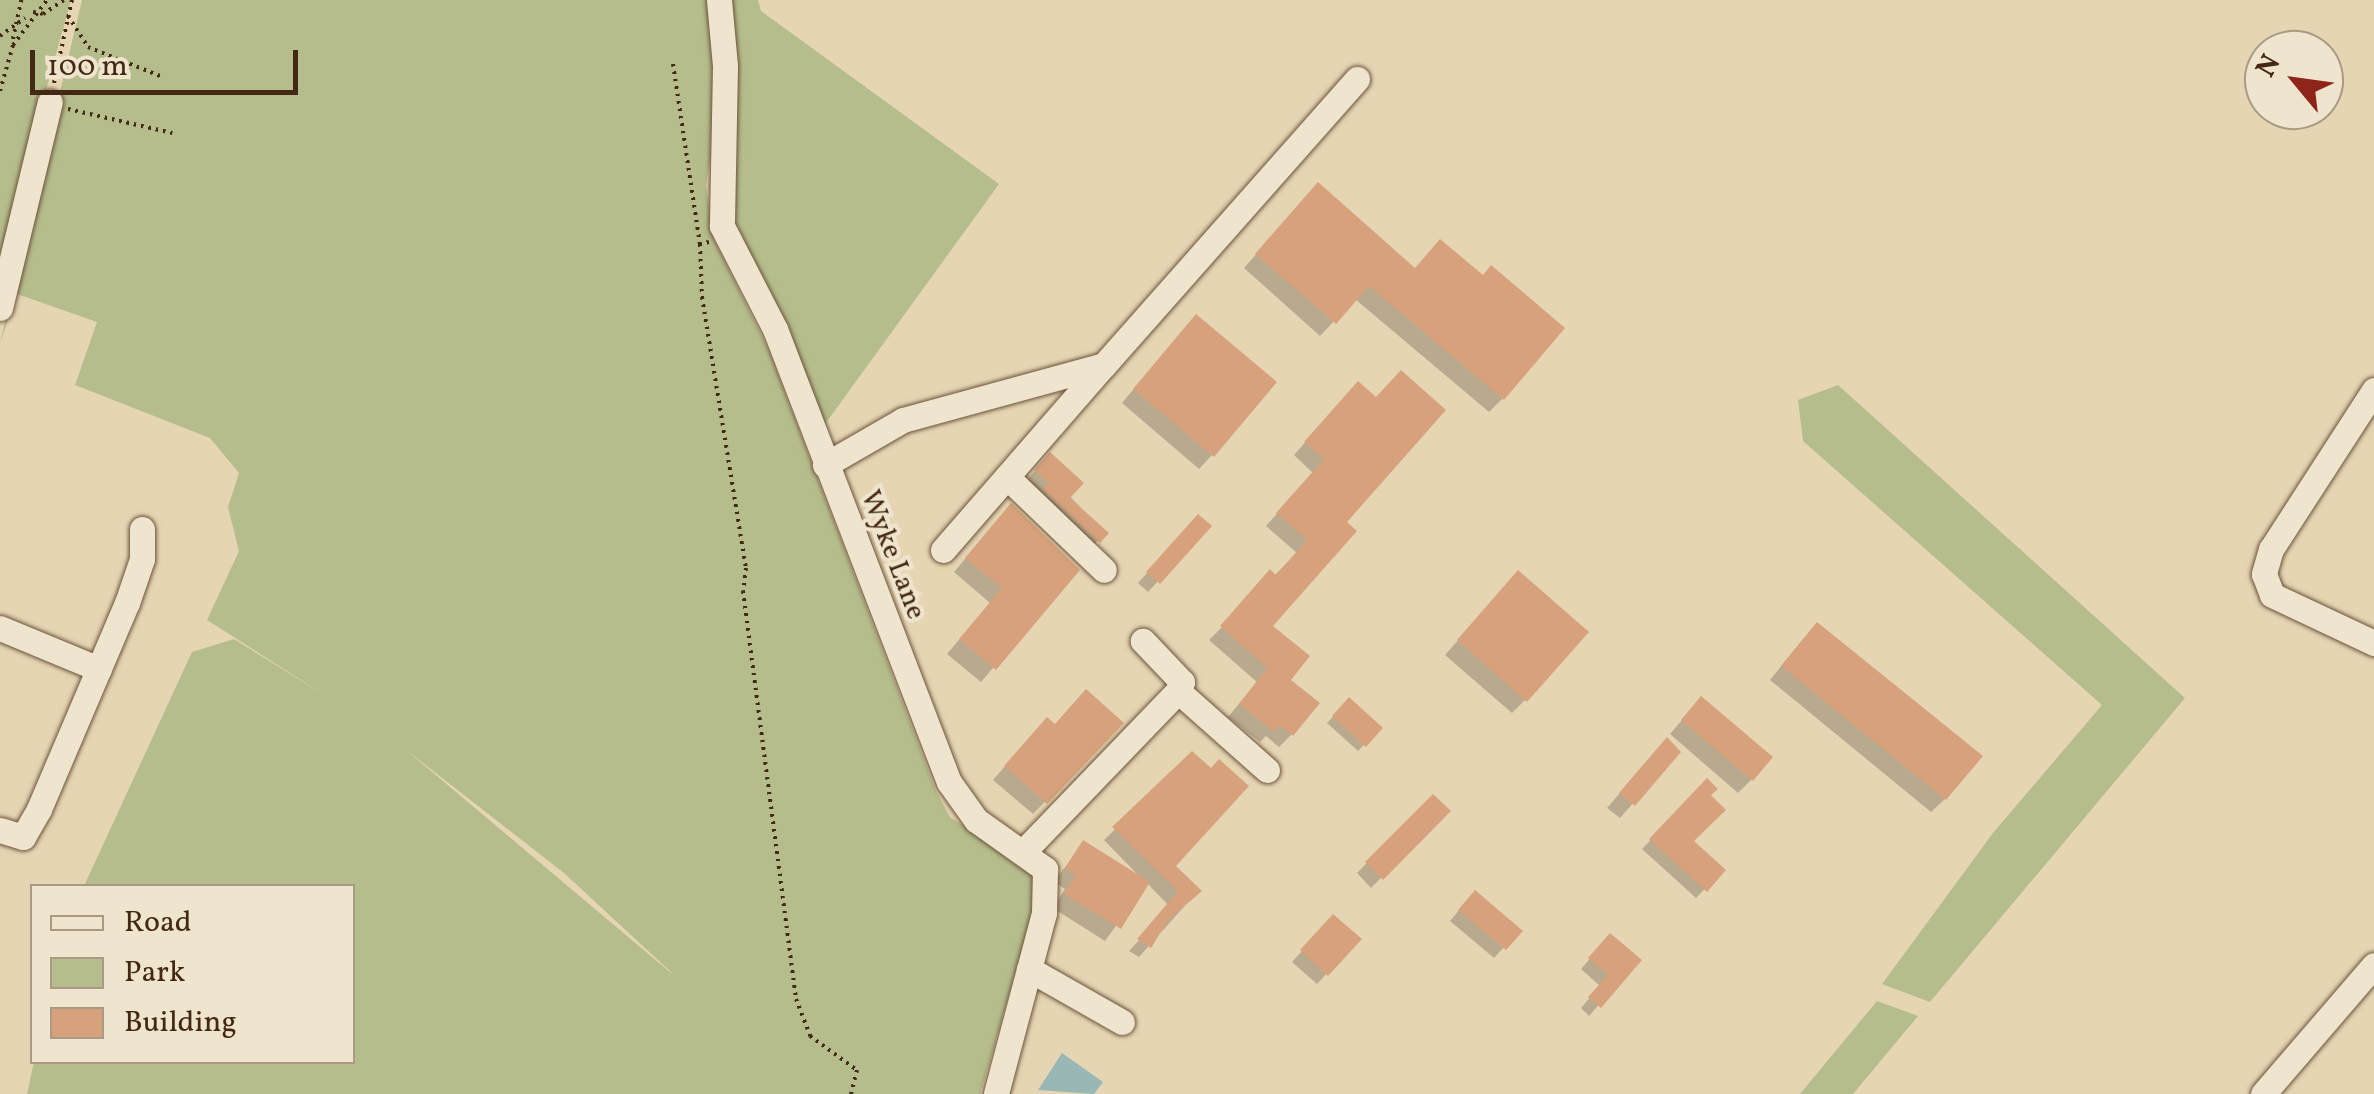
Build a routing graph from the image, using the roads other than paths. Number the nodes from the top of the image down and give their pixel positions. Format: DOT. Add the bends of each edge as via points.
graph roads {
  1 [pos="719,0"];
  2 [pos="1357,79"];
  3 [pos="50,102"];
  4 [pos="0,308"];
  5 [pos="1104,365"];
  6 [pos="2374,390"];
  7 [pos="826,465"];
  8 [pos="1007,477"];
  9 [pos="142,529"];
  10 [pos="943,550"];
  11 [pos="1104,570"];
  12 [pos="0,628"];
  13 [pos="1143,641"];
  14 [pos="2374,642"];
  15 [pos="98,669"];
  16 [pos="1178,691"];
  17 [pos="1267,770"];
  18 [pos="0,830"];
  19 [pos="1024,852"];
  20 [pos="2374,965"];
  21 [pos="1029,969"];
  22 [pos="1122,1022"];
  23 [pos="996,1094"];
  24 [pos="2263,1094"];
  1 -- 7 [label="street, Wyke Lane" via="725,66 722,226 775,329"];
  2 -- 5 [label="street"];
  3 -- 4 [label="street"];
  5 -- 7 [label="street" via="903,420"];
  5 -- 8 [label="street"];
  6 -- 14 [label="street" via="2271,549 2264,574 2272,595"];
  7 -- 19 [label="street, Wyke Lane" via="948,782 976,820"];
  8 -- 10 [label="street"];
  8 -- 11 [label="street"];
  9 -- 15 [label="street" via="142,560"];
  12 -- 15 [label="street"];
  13 -- 16 [label="street" via="1182,682"];
  15 -- 18 [label="street" via="23,837"];
  16 -- 17 [label="street"];
  16 -- 19 [label="street"];
  19 -- 21 [label="street, Wyke Lane" via="1045,869 1044,913"];
  20 -- 24 [label="street"];
  21 -- 22 [label="street"];
  21 -- 23 [label="street, Wyke Lane"];
}
